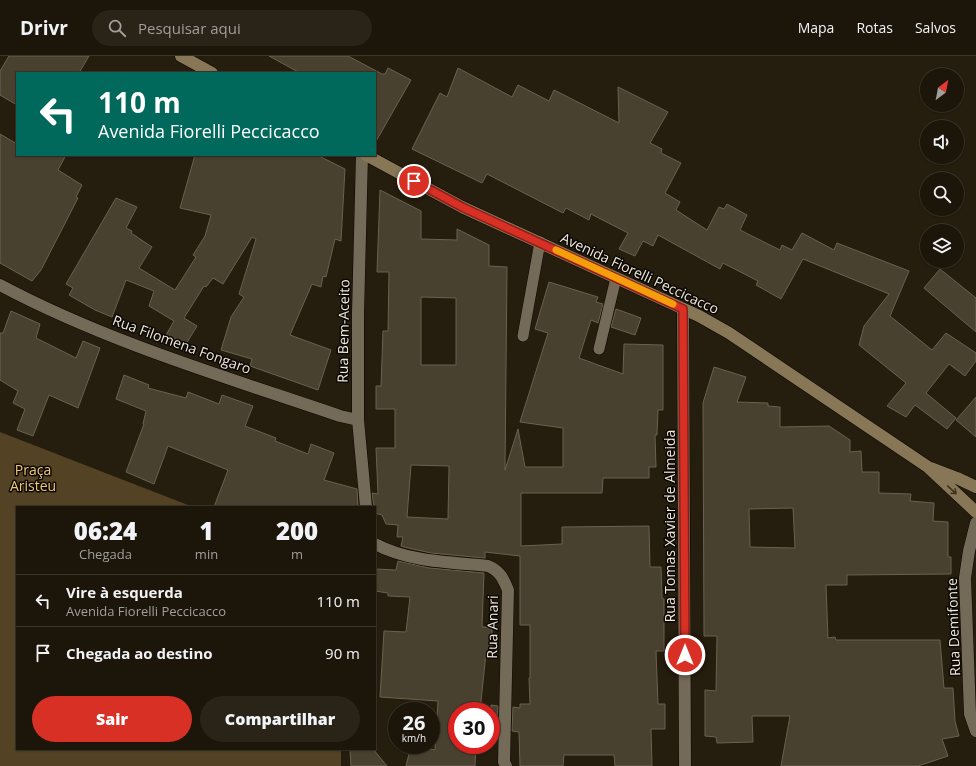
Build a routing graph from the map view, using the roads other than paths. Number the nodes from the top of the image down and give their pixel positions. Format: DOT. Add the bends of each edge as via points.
graph roads {
  1 [pos="181,56"];
  2 [pos="210,72"];
  3 [pos="364,156"];
  4 [pos="366,156"];
  5 [pos="540,242"];
  6 [pos="616,278"];
  7 [pos="0,285"];
  8 [pos="683,309"];
  9 [pos="523,336"];
  10 [pos="599,349"];
  11 [pos="358,420"];
  12 [pos="928,467"];
  13 [pos="976,487"];
  14 [pos="366,506"];
  15 [pos="976,512"];
  16 [pos="976,523"];
  17 [pos="376,544"];
  18 [pos="976,731"];
  19 [pos="506,766"];
  20 [pos="685,766"];
  1 -- 2 [label="main road"];
  3 -- 11 [label="street, Rua Bem-Aceito" via="358,306"];
  4 -- 5 [label="main road, Avenida Fiorelli Peccicacco" via="462,207"];
  5 -- 6 [label="main road, Avenida Fiorelli Peccicacco"];
  5 -- 9 [label="lane"];
  6 -- 8 [label="main road, Avenida Fiorelli Peccicacco"];
  6 -- 10 [label="lane"];
  7 -- 11 [label="street, Rua Filomena Fongaro" via="61,316 130,343"];
  8 -- 12 [label="main road, Avenida Fiorelli Peccicacco" via="729,333"];
  8 -- 20 [label="street, Rua Tomas Xavier de Almeida"];
  11 -- 14 [label="street, Rua Bem-Aceito"];
  12 -- 13 [label="main road, Avenida Fiorelli Peccicacco"];
  12 -- 15 [label="main road, Avenida Fiorelli Peccicacco, one-way"];
  16 -- 18 [label="street, Rua Demifonte" via="965,578 970,714"];
  17 -- 19 [label="street, Rua Anari" via="412,558 488,566 498,571 504,579 508,590 504,762"];
}
